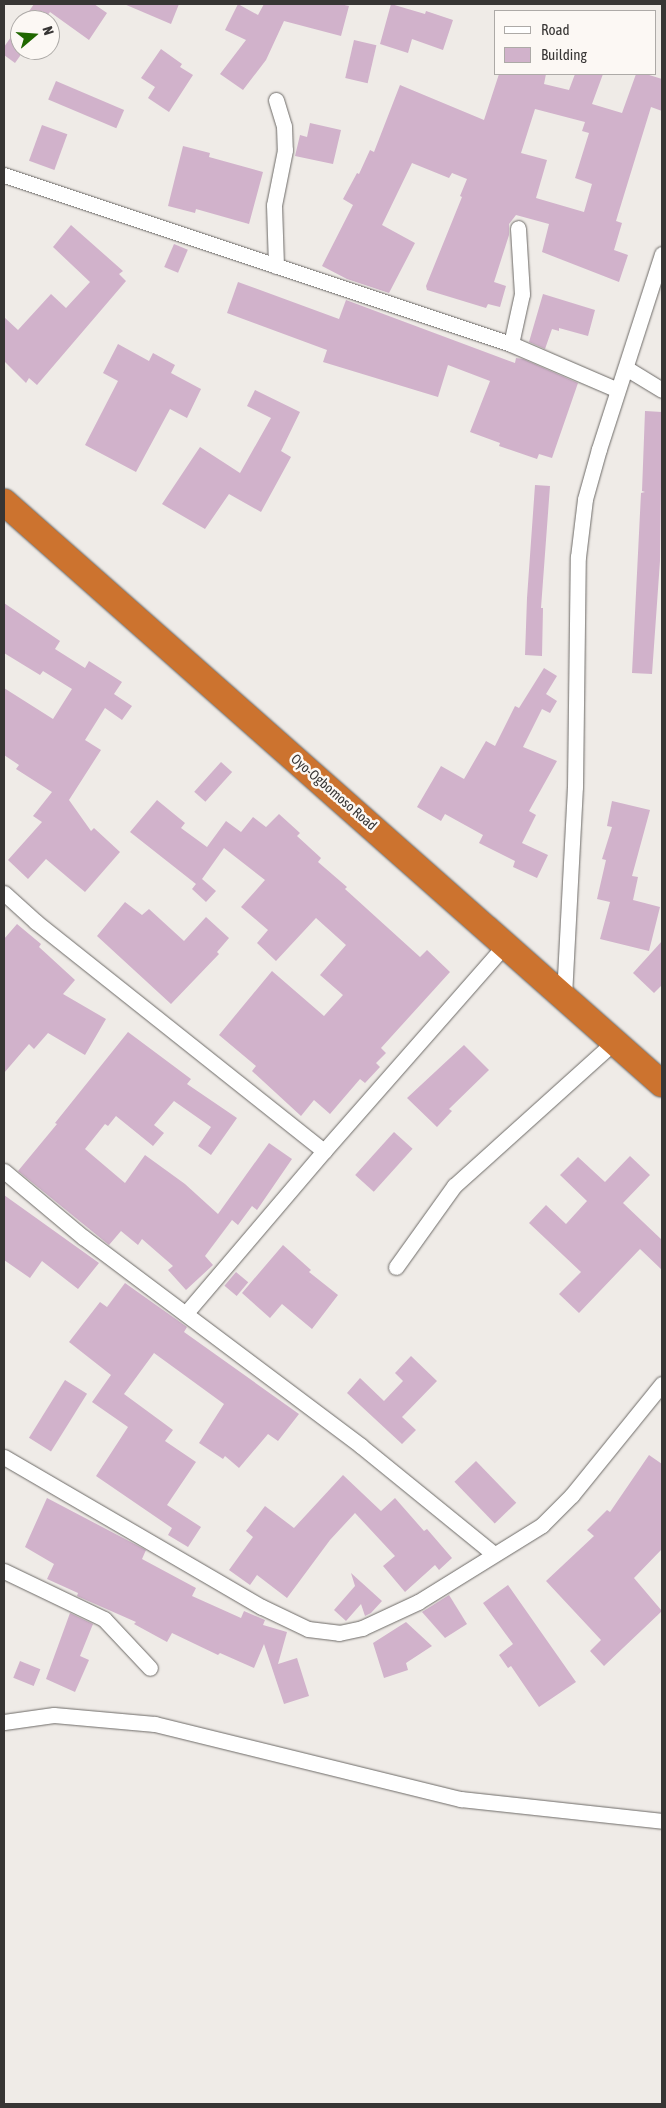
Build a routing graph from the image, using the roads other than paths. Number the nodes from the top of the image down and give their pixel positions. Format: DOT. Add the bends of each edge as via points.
graph roads {
  1 [pos="276,100"];
  2 [pos="4,175"];
  3 [pos="518,228"];
  4 [pos="662,254"];
  5 [pos="276,266"];
  6 [pos="511,344"];
  7 [pos="626,368"];
  8 [pos="618,390"];
  9 [pos="662,390"];
  10 [pos="4,502"];
  11 [pos="4,892"];
  12 [pos="506,944"];
  13 [pos="564,996"];
  14 [pos="613,1043"];
  15 [pos="662,1084"];
  16 [pos="324,1150"];
  17 [pos="4,1171"];
  18 [pos="396,1267"];
  19 [pos="186,1313"];
  20 [pos="662,1384"];
  21 [pos="4,1457"];
  22 [pos="494,1554"];
  23 [pos="4,1572"];
  24 [pos="150,1668"];
  25 [pos="4,1722"];
  26 [pos="662,1821"];
  1 -- 5 [label="street" via="284,126 285,150 274,205"];
  2 -- 5 [label="street"];
  3 -- 6 [label="street" via="522,294"];
  4 -- 7 [label="street"];
  5 -- 6 [label="street"];
  6 -- 8 [label="street"];
  7 -- 8 [label="street"];
  7 -- 9 [label="street"];
  8 -- 13 [label="street" via="585,499 578,558 575,787"];
  10 -- 12 [label="highway, Oyo-Ogbomoso Road"];
  11 -- 16 [label="street" via="36,922"];
  12 -- 13 [label="highway, Oyo-Ogbomoso Road"];
  12 -- 16 [label="street"];
  13 -- 14 [label="highway, Oyo-Ogbomoso Road"];
  14 -- 15 [label="highway, Oyo-Ogbomoso Road"];
  14 -- 18 [label="street" via="454,1186"];
  16 -- 19 [label="street"];
  17 -- 19 [label="street" via="83,1237"];
  19 -- 22 [label="street" via="361,1446"];
  20 -- 22 [label="street" via="572,1496 542,1525"];
  21 -- 22 [label="street" via="262,1607 308,1629 340,1633 362,1628 418,1602"];
  23 -- 24 [label="street" via="104,1619"];
  25 -- 26 [label="street" via="54,1715 155,1724 461,1799"];
}
